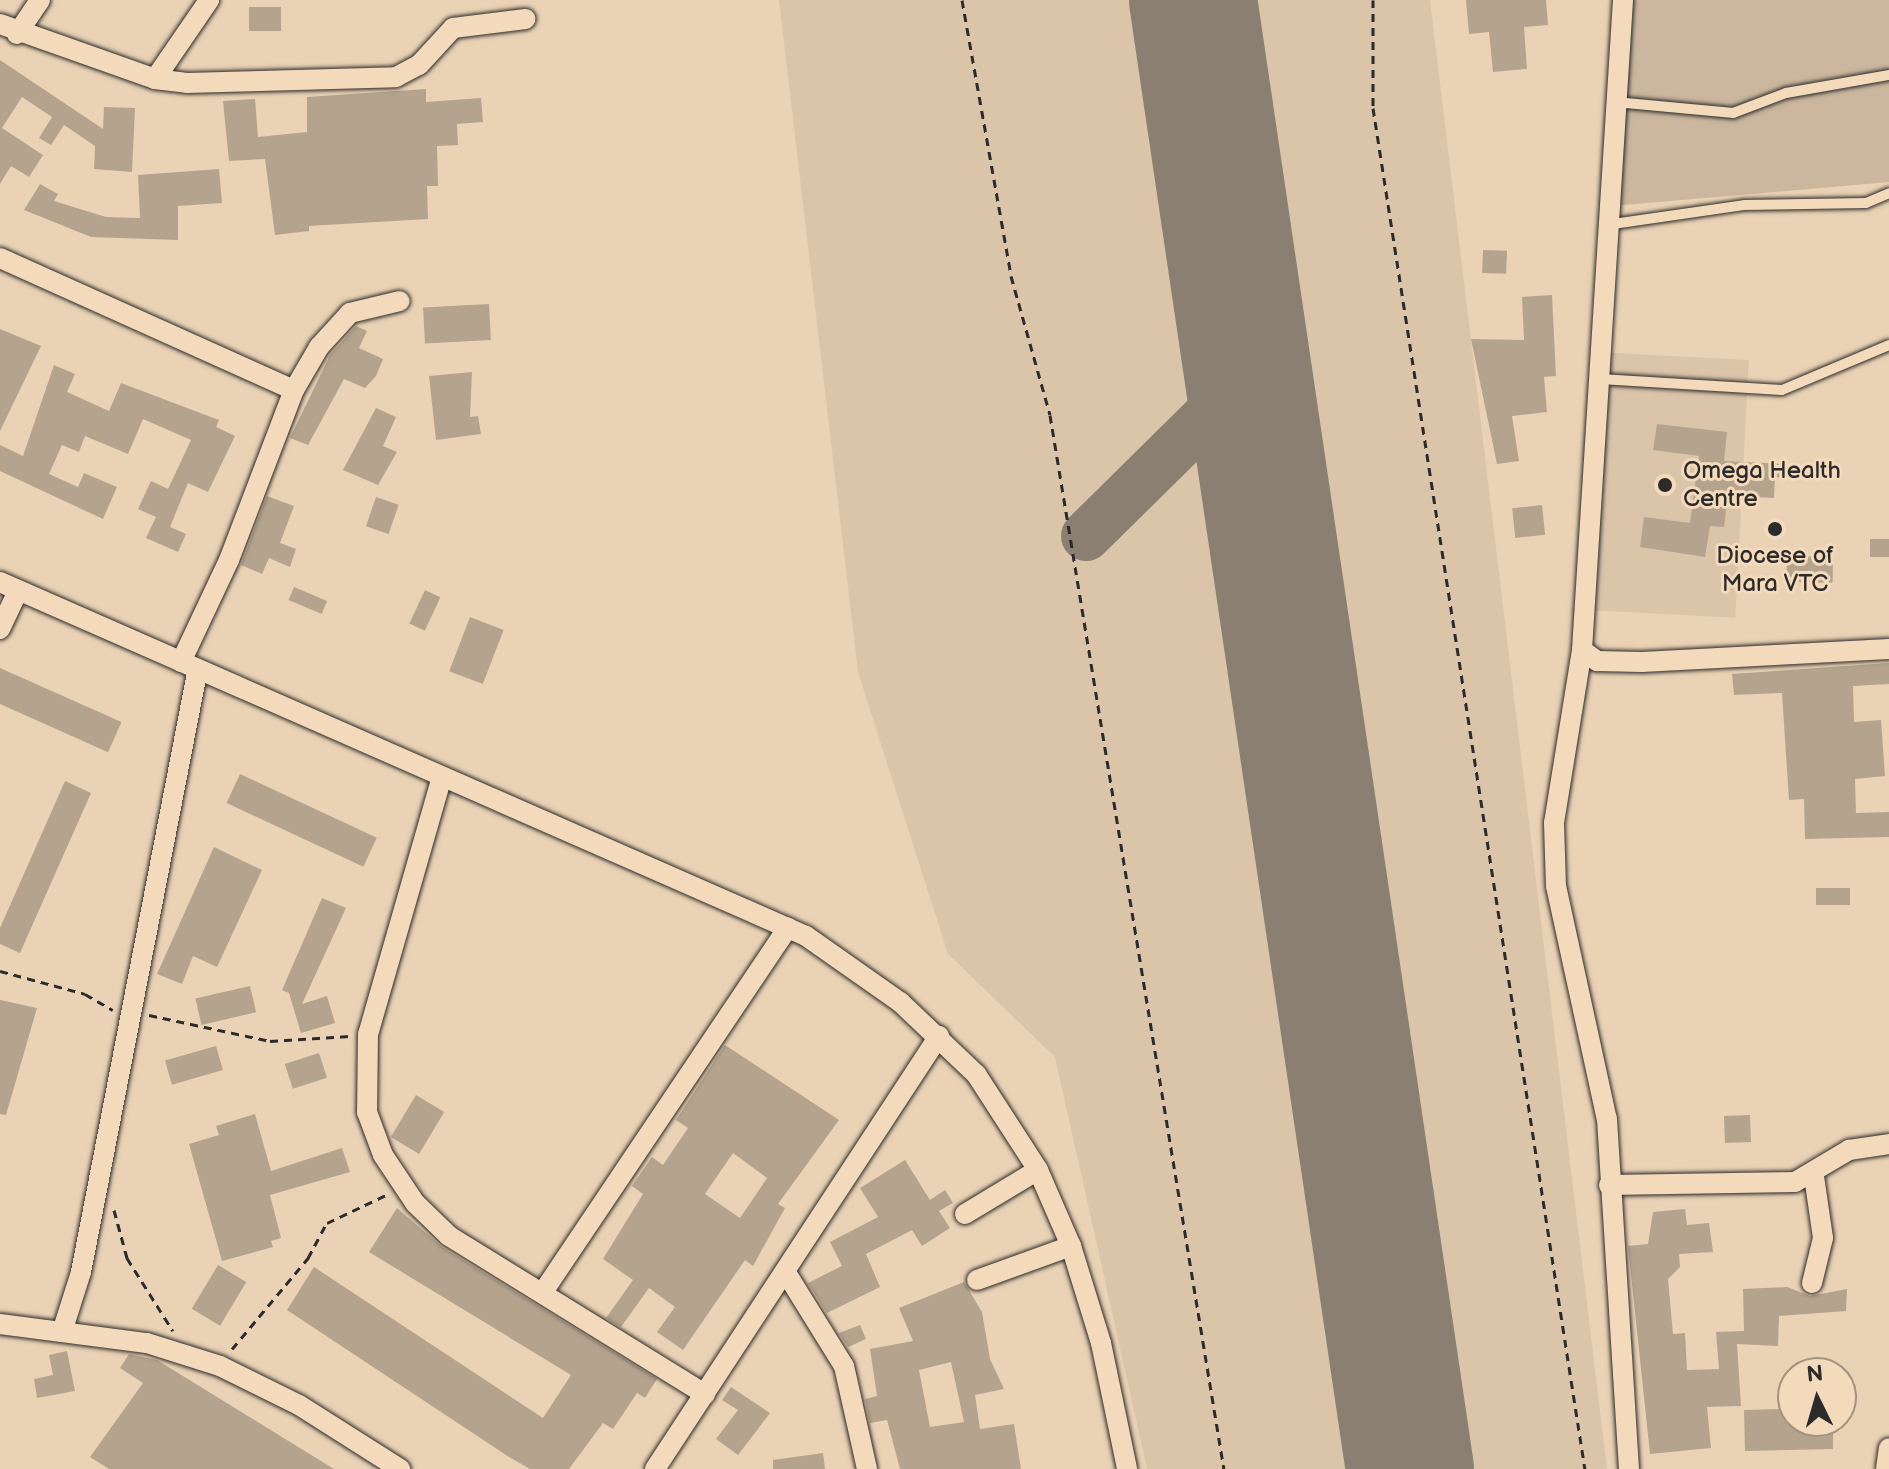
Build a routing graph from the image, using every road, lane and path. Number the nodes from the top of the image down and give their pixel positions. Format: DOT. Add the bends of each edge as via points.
graph roads {
  1 [pos="40,0"];
  2 [pos="209,0"];
  3 [pos="962,0"];
  4 [pos="1373,0"];
  5 [pos="1623,0"];
  6 [pos="525,19"];
  7 [pos="9,29"];
  8 [pos="1889,75"];
  9 [pos="155,79"];
  10 [pos="1613,102"];
  11 [pos="1889,193"];
  12 [pos="1604,225"];
  13 [pos="0,258"];
  14 [pos="400,301"];
  15 [pos="1889,345"];
  16 [pos="1600,379"];
  17 [pos="294,390"];
  18 [pos="9,587"];
  19 [pos="0,629"];
  20 [pos="1889,649"];
  21 [pos="1582,650"];
  22 [pos="189,668"];
  23 [pos="441,780"];
  24 [pos="788,928"];
  25 [pos="0,971"];
  26 [pos="129,1014"];
  27 [pos="368,1034"];
  28 [pos="939,1036"];
  29 [pos="1889,1144"];
  30 [pos="1038,1170"];
  31 [pos="1814,1176"];
  32 [pos="1609,1185"];
  33 [pos="404,1186"];
  34 [pos="114,1206"];
  35 [pos="965,1214"];
  36 [pos="1071,1246"];
  37 [pos="785,1271"];
  38 [pos="977,1280"];
  39 [pos="1812,1283"];
  40 [pos="543,1292"];
  41 [pos="0,1324"];
  42 [pos="62,1332"];
  43 [pos="191,1357"];
  44 [pos="220,1366"];
  45 [pos="705,1394"];
  46 [pos="1889,1448"];
  47 [pos="400,1469"];
  48 [pos="655,1469"];
  49 [pos="867,1469"];
  50 [pos="1127,1469"];
  51 [pos="1224,1469"];
  52 [pos="1585,1469"];
  53 [pos="1629,1469"];
  54 [pos="1886,1469"];
  1 -- 7 [label="street"];
  2 -- 9 [label="street"];
  3 -- 51 [label="path" via="1011,276 1050,415"];
  4 -- 52 [label="path" via="1373,108"];
  5 -- 10 [label="street"];
  6 -- 9 [label="street" via="453,28 419,65 396,77"];
  7 -- 9 [label="street"];
  8 -- 10 [label="lane" via="1786,93 1733,113"];
  10 -- 12 [label="street"];
  11 -- 12 [label="lane" via="1866,203 1744,205"];
  12 -- 16 [label="street"];
  13 -- 17 [label="street"];
  14 -- 17 [label="street" via="350,313 319,347"];
  15 -- 16 [label="lane" via="1782,390"];
  16 -- 21 [label="street" via="1579,631"];
  17 -- 22 [label="street"];
  18 -- 19 [label="street"];
  18 -- 22 [label="street"];
  20 -- 21 [label="street" via="1642,662 1597,661"];
  21 -- 32 [label="street" via="1554,823 1556,886 1603,1090"];
  22 -- 23 [label="street"];
  22 -- 26 [label="street"];
  23 -- 24 [label="street"];
  23 -- 27 [label="street"];
  24 -- 28 [label="street" via="862,973"];
  24 -- 40 [label="street"];
  25 -- 26 [label="path" via="85,994"];
  26 -- 27 [label="path" via="270,1041"];
  26 -- 42 [label="street" via="81,1272"];
  27 -- 33 [label="street" via="367,1112"];
  28 -- 30 [label="street" via="976,1074"];
  28 -- 37 [label="street"];
  29 -- 31 [label="street" via="1849,1150"];
  30 -- 35 [label="street"];
  30 -- 36 [label="street"];
  31 -- 32 [label="street" via="1749,1188"];
  31 -- 39 [label="street" via="1823,1238"];
  32 -- 53 [label="street"];
  33 -- 40 [label="street" via="449,1236"];
  33 -- 44 [label="path" via="327,1223 308,1258"];
  34 -- 43 [label="path" via="127,1258"];
  36 -- 38 [label="street"];
  36 -- 50 [label="street" via="1101,1343"];
  37 -- 45 [label="street"];
  37 -- 49 [label="street" via="844,1366"];
  40 -- 45 [label="street"];
  41 -- 42 [label="street"];
  42 -- 43 [label="street" via="147,1343"];
  43 -- 44 [label="street"];
  44 -- 47 [label="street" via="299,1405"];
  45 -- 48 [label="street"];
  46 -- 54 [label="street"];
}
